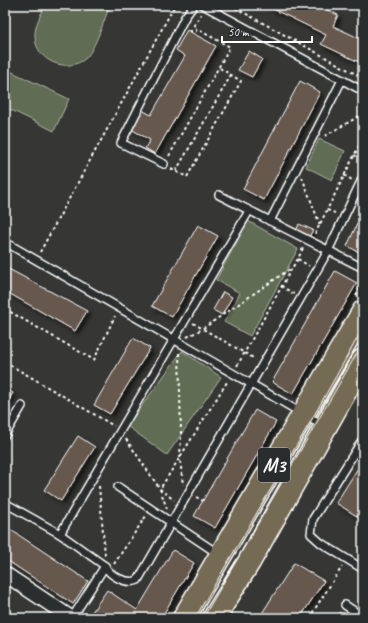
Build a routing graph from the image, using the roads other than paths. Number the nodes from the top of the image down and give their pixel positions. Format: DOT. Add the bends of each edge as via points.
graph roads {
  1 [pos="194,5"];
  2 [pos="203,5"];
  3 [pos="342,80"];
  4 [pos="363,92"];
  5 [pos="164,164"];
  6 [pos="363,177"];
  7 [pos="220,195"];
  8 [pos="249,211"];
  9 [pos="270,221"];
  10 [pos="5,242"];
  11 [pos="328,251"];
  12 [pos="363,268"];
  13 [pos="363,312"];
  14 [pos="173,339"];
  15 [pos="363,360"];
  16 [pos="251,384"];
  17 [pos="22,406"];
  18 [pos="304,414"];
  19 [pos="326,427"];
  20 [pos="5,435"];
  21 [pos="363,439"];
  22 [pos="118,487"];
  23 [pos="5,503"];
  24 [pos="172,522"];
  25 [pos="60,534"];
  26 [pos="222,556"];
  27 [pos="107,569"];
  28 [pos="363,569"];
  29 [pos="5,574"];
  30 [pos="345,605"];
  31 [pos="66,617"];
  32 [pos="363,617"];
  33 [pos="184,618"];
  34 [pos="214,618"];
  1 -- 5 [label="lane" via="121,143"];
  2 -- 3 [label="lane"];
  3 -- 4 [label="lane"];
  3 -- 9 [label="lane"];
  6 -- 11 [label="lane"];
  7 -- 8 [label="lane"];
  8 -- 9 [label="lane"];
  8 -- 14 [label="lane"];
  9 -- 11 [label="lane"];
  10 -- 14 [label="lane"];
  11 -- 12 [label="lane"];
  11 -- 16 [label="lane"];
  13 -- 18 [label="main road, М3"];
  14 -- 16 [label="lane"];
  14 -- 25 [label="lane"];
  15 -- 19 [label="main road, М3"];
  16 -- 18 [label="lane"];
  16 -- 24 [label="lane"];
  17 -- 20 [label="lane"];
  18 -- 19 [label="lane"];
  18 -- 26 [label="main road, М3"];
  19 -- 34 [label="main road, М3"];
  21 -- 28 [label="lane" via="312,520 312,534 321,543"];
  22 -- 24 [label="lane"];
  23 -- 25 [label="lane"];
  24 -- 26 [label="lane"];
  24 -- 27 [label="lane" via="138,580 126,581"];
  25 -- 27 [label="lane"];
  26 -- 33 [label="main road, М3"];
  27 -- 31 [label="lane"];
  29 -- 31 [label="street"];
  30 -- 32 [label="lane"];
}
